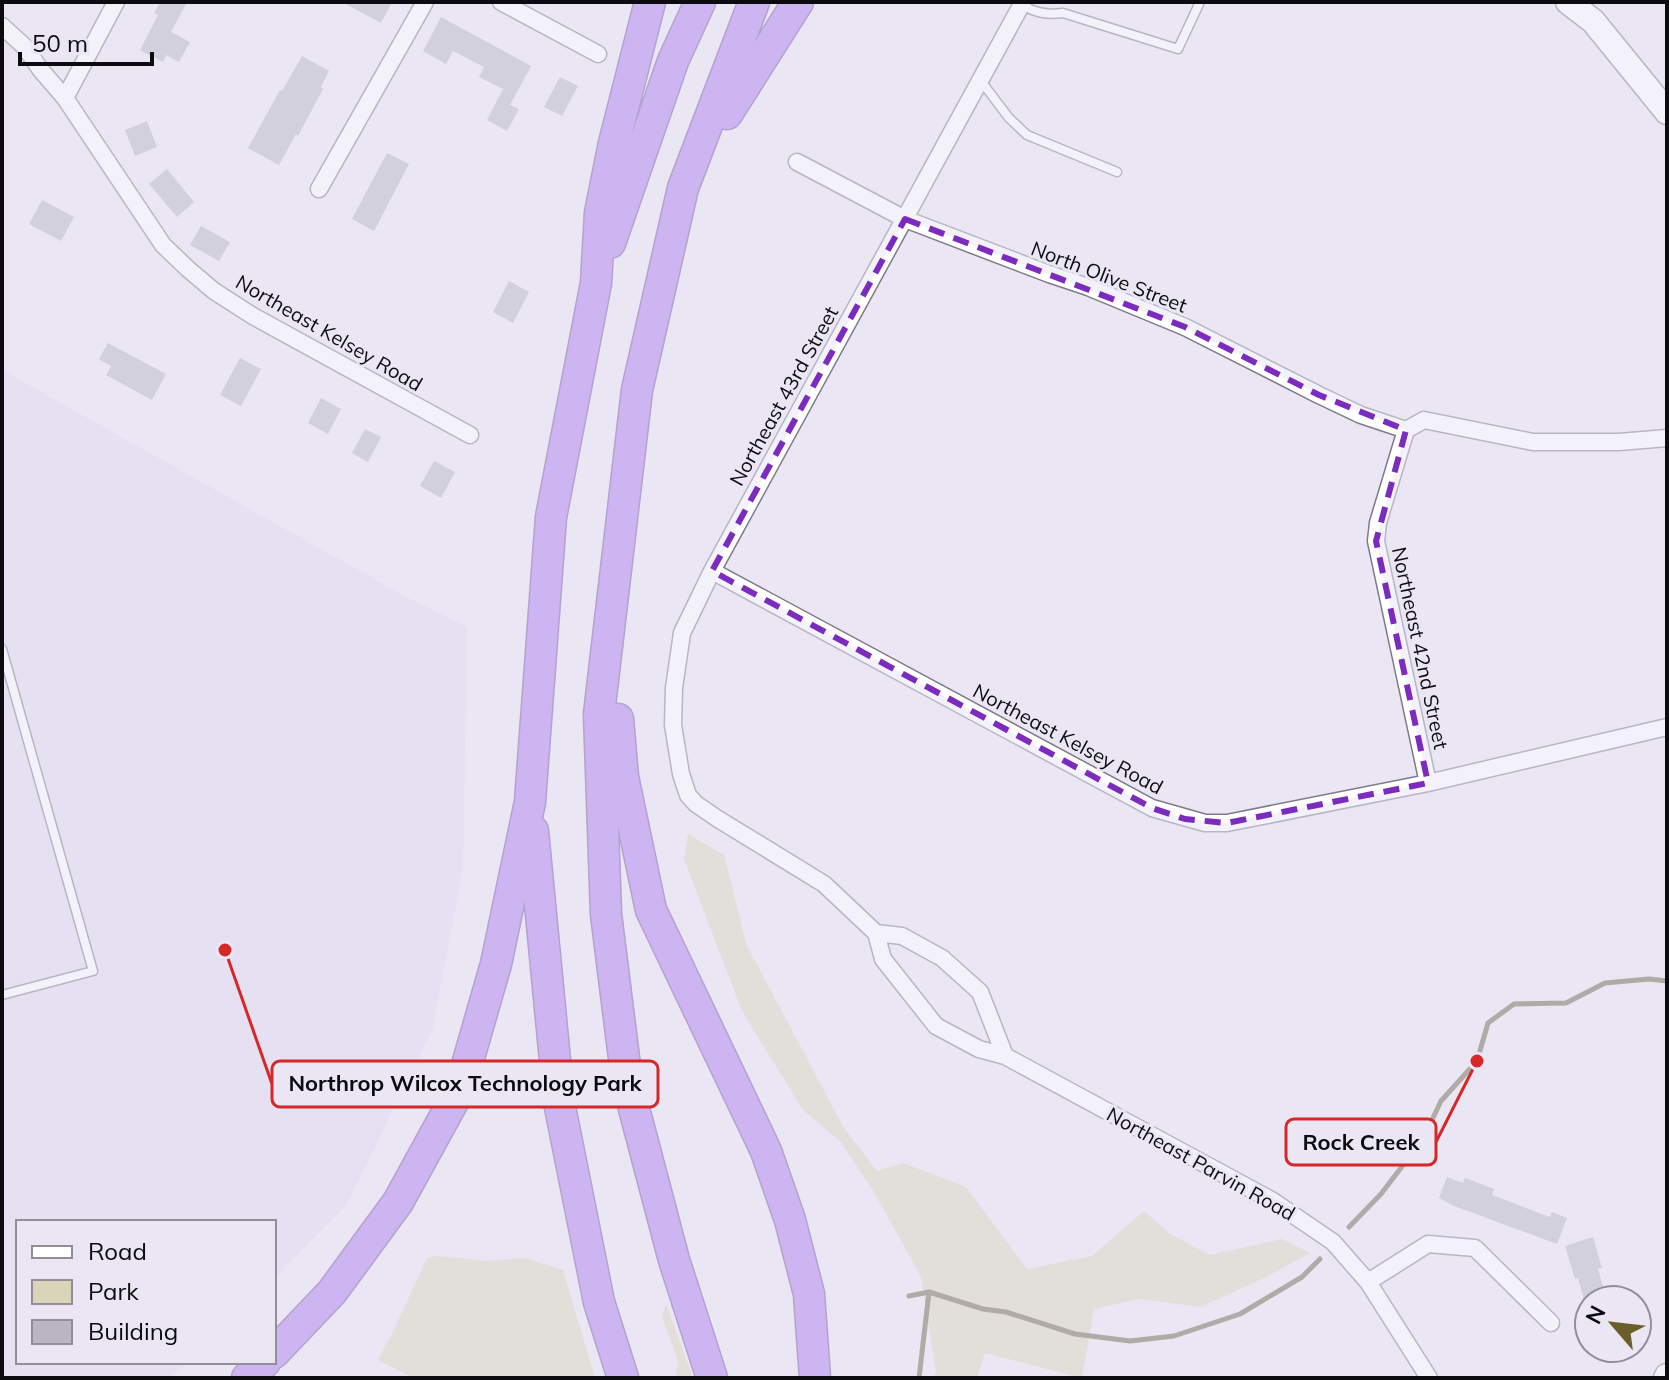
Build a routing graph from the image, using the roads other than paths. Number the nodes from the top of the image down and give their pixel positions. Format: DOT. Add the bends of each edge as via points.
graph roads {
  1 [pos="116,2"];
  2 [pos="425,2"];
  3 [pos="501,2"];
  4 [pos="650,2"];
  5 [pos="700,2"];
  6 [pos="754,2"];
  7 [pos="798,2"];
  8 [pos="1200,2"];
  9 [pos="1568,2"];
  10 [pos="1022,4"];
  11 [pos="2,26"];
  12 [pos="598,54"];
  13 [pos="980,80"];
  14 [pos="65,98"];
  15 [pos="1666,107"];
  16 [pos="797,162"];
  17 [pos="1117,172"];
  18 [pos="683,188"];
  19 [pos="319,189"];
  20 [pos="905,219"];
  21 [pos="596,283"];
  22 [pos="1406,430"];
  23 [pos="470,435"];
  24 [pos="1667,438"];
  25 [pos="712,571"];
  26 [pos="611,613"];
  27 [pos="2,649"];
  28 [pos="1667,727"];
  29 [pos="1428,783"];
  30 [pos="530,802"];
  31 [pos="718,819"];
  32 [pos="876,933"];
  33 [pos="2,995"];
  34 [pos="1005,1056"];
  35 [pos="1368,1282"];
  36 [pos="1551,1323"];
  37 [pos="276,1351"];
  38 [pos="263,1364"];
  39 [pos="247,1378"];
  40 [pos="623,1378"];
  41 [pos="712,1378"];
  42 [pos="815,1378"];
  43 [pos="1429,1378"];
  1 -- 14 [label="street"];
  2 -- 19 [label="street"];
  3 -- 12 [label="street"];
  4 -- 21 [label="highway" via="600,213"];
  5 -- 21 [label="highway" via="673,61"];
  6 -- 18 [label="highway"];
  7 -- 18 [label="highway"];
  8 -- 10 [label="lane" via="1178,49 1063,13 1038,13"];
  9 -- 15 [label="main road" via="1593,21"];
  10 -- 13 [label="street, Northeast 43rd Street"];
  11 -- 14 [label="street, Northeast Kelsey Road"];
  13 -- 17 [label="lane" via="1027,135"];
  13 -- 20 [label="street, Northeast 43rd Street"];
  14 -- 23 [label="street, Northeast Kelsey Road" via="163,245 214,291"];
  16 -- 20 [label="street, North Olive Street"];
  18 -- 26 [label="highway" via="637,390"];
  20 -- 22 [label="street, North Olive Street" via="1185,327 1361,415"];
  20 -- 25 [label="street, Northeast 43rd Street"];
  21 -- 30 [label="highway" via="551,517"];
  22 -- 24 [label="street" via="1424,420 1533,442"];
  22 -- 29 [label="street, Northeast 42nd Street" via="1376,541"];
  25 -- 29 [label="street, Northeast Kelsey Road" via="1152,808 1185,819 1227,823"];
  25 -- 31 [label="street, Northeast 43rd Street" via="682,633 673,725 688,795"];
  26 -- 41 [label="highway" via="599,714 606,914 627,1082"];
  26 -- 42 [label="highway" via="623,777 651,910 766,1151 809,1294"];
  27 -- 33 [label="lane" via="93,971"];
  28 -- 29 [label="street, Northeast Kelsey Road"];
  30 -- 37 [label="highway" via="496,964 460,1089 398,1202 332,1292"];
  30 -- 40 [label="highway" via="559,1102 599,1302"];
  31 -- 32 [label="street, Northeast Parvin Road" via="824,884"];
  32 -- 34 [label="street, Northeast Parvin Road" via="883,959 936,1026"];
  32 -- 34 [label="street, Northeast Parvin Road" via="902,936 942,958 980,992"];
  34 -- 35 [label="street, Northeast Parvin Road" via="1273,1201 1333,1242"];
  35 -- 36 [label="street" via="1428,1244 1475,1248"];
  35 -- 43 [label="street, Northeast Parvin Road"];
  38 -- 39 [label="highway"];
}
